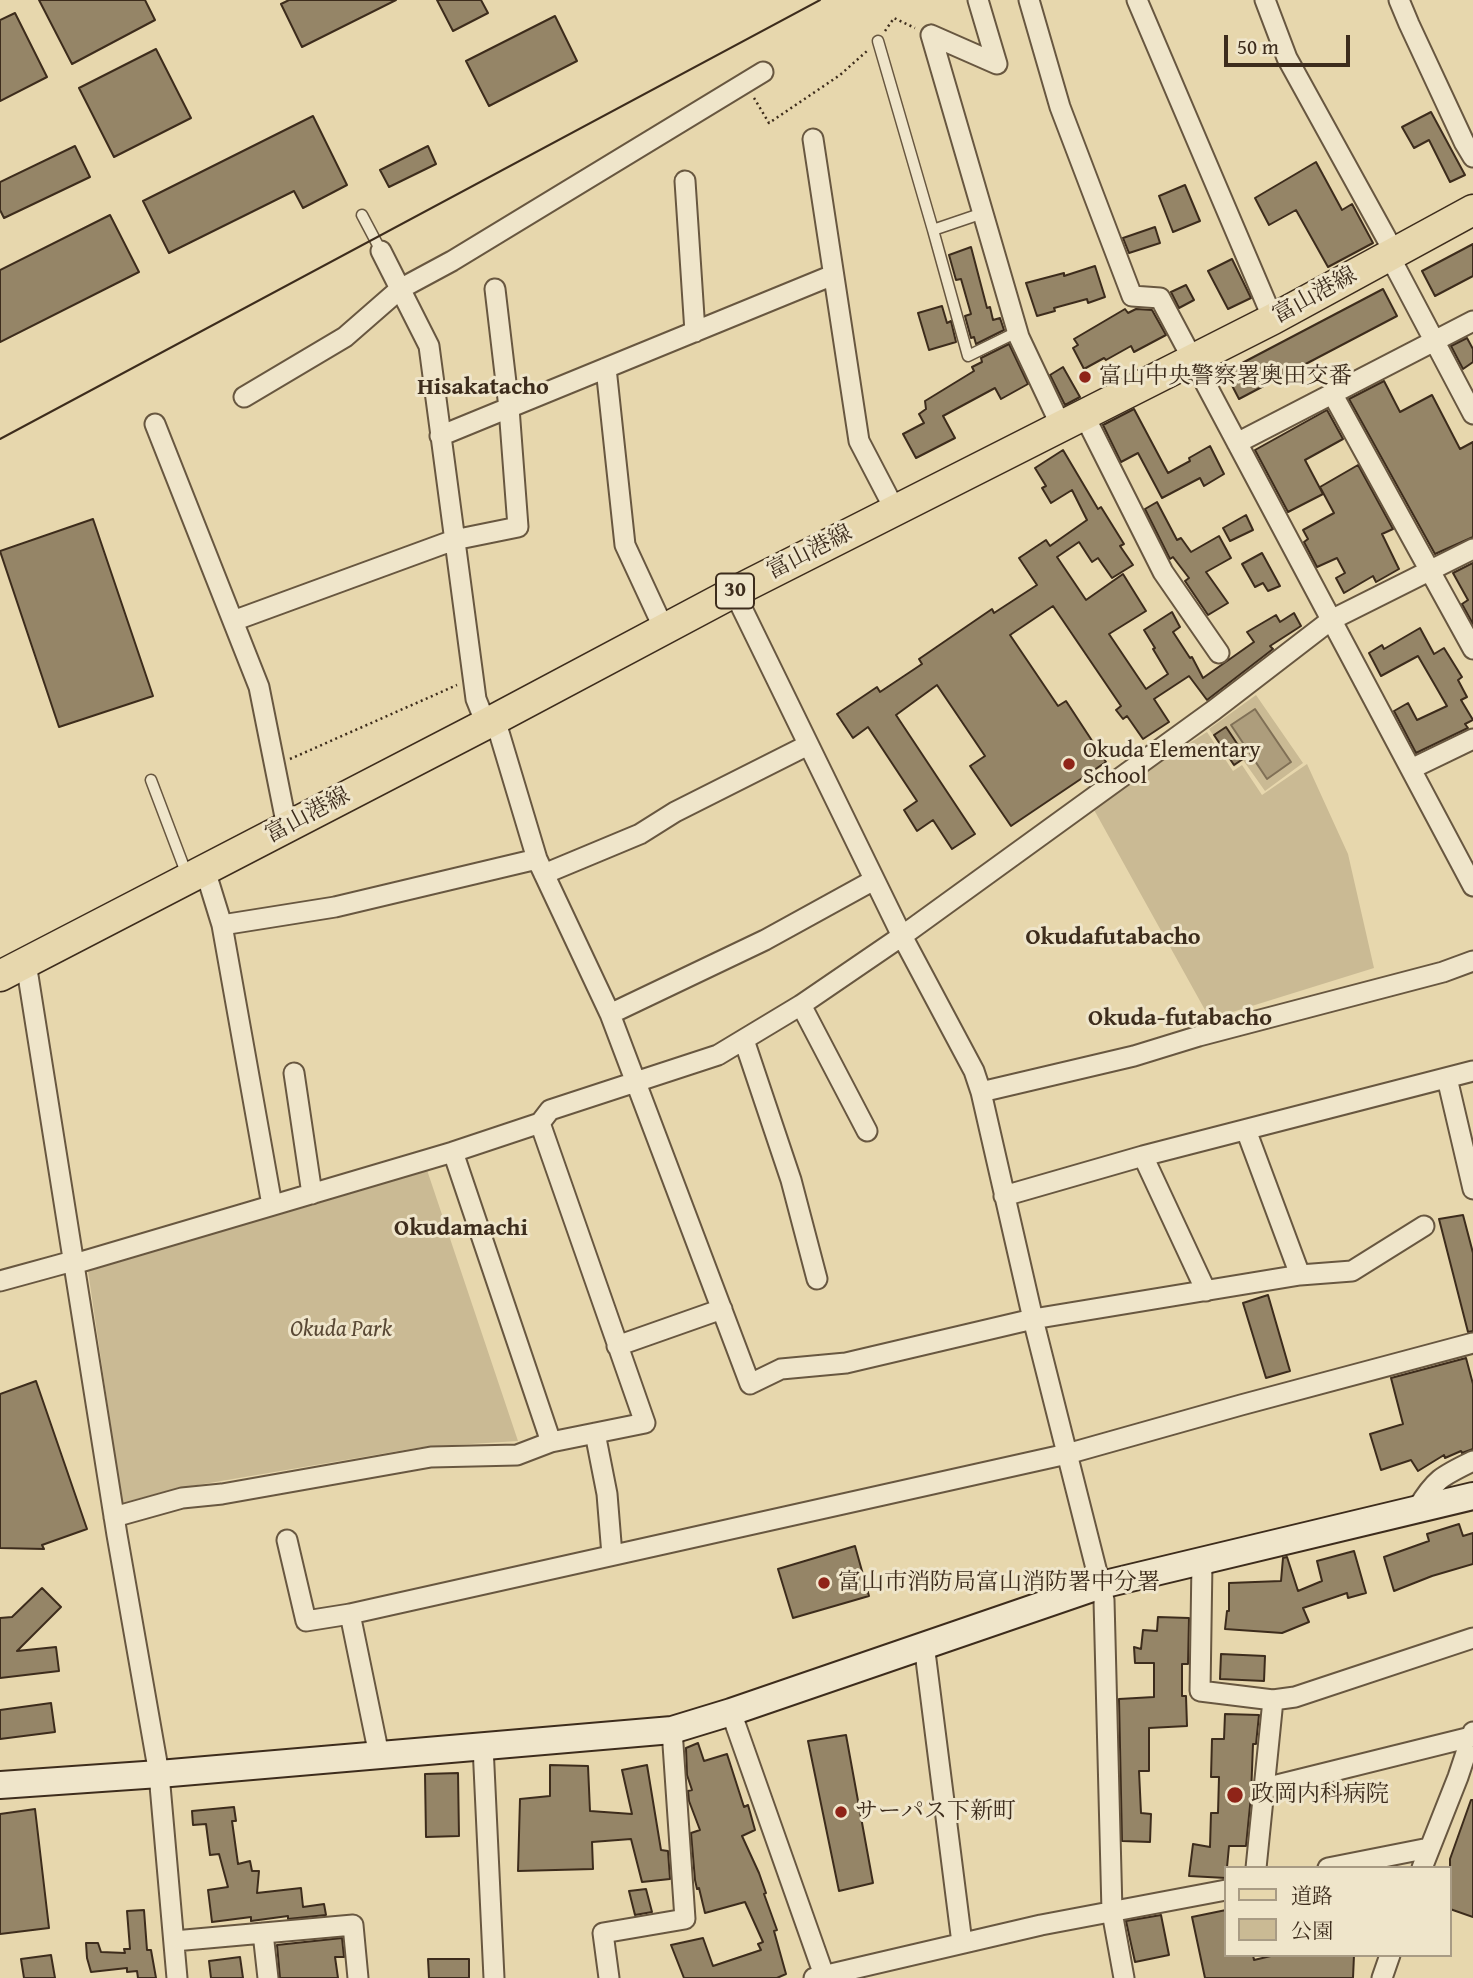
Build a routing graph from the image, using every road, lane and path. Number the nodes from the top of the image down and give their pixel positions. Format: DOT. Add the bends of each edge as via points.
graph roads {
  1 [pos="978,0"];
  2 [pos="1029,0"];
  3 [pos="1137,0"];
  4 [pos="1265,0"];
  5 [pos="1399,0"];
  6 [pos="931,35"];
  7 [pos="878,41"];
  8 [pos="763,72"];
  9 [pos="745,83"];
  10 [pos="813,139"];
  11 [pos="1473,157"];
  12 [pos="685,181"];
  13 [pos="1473,210"];
  14 [pos="983,213"];
  15 [pos="362,215"];
  16 [pos="933,230"];
  17 [pos="381,251"];
  18 [pos="1391,254"];
  19 [pos="833,275"];
  20 [pos="400,289"];
  21 [pos="495,289"];
  22 [pos="1273,319"];
  23 [pos="1473,321"];
  24 [pos="1017,331"];
  25 [pos="695,332"];
  26 [pos="1435,341"];
  27 [pos="1193,359"];
  28 [pos="606,368"];
  29 [pos="1333,395"];
  30 [pos="244,397"];
  31 [pos="509,408"];
  32 [pos="1473,414"];
  33 [pos="1072,420"];
  34 [pos="155,425"];
  35 [pos="440,436"];
  36 [pos="1237,443"];
  37 [pos="895,510"];
  38 [pos="454,540"];
  39 [pos="1473,549"];
  40 [pos="1430,570"];
  41 [pos="734,592"];
  42 [pos="1331,620"];
  43 [pos="233,621"];
  44 [pos="664,629"];
  45 [pos="1473,649"];
  46 [pos="1219,653"];
  47 [pos="473,678"];
  48 [pos="490,721"];
  49 [pos="1473,738"];
  50 [pos="808,745"];
  51 [pos="274,765"];
  52 [pos="1411,769"];
  53 [pos="150,780"];
  54 [pos="287,828"];
  55 [pos="541,867"];
  56 [pos="197,874"];
  57 [pos="874,880"];
  58 [pos="1473,886"];
  59 [pos="222,925"];
  60 [pos="902,936"];
  61 [pos="1473,961"];
  62 [pos="13,969"];
  63 [pos="801,1006"];
  64 [pos="610,1014"];
  65 [pos="744,1040"];
  66 [pos="1473,1071"];
  67 [pos="294,1073"];
  68 [pos="1447,1078"];
  69 [pos="637,1082"];
  70 [pos="981,1092"];
  71 [pos="540,1123"];
  72 [pos="1246,1130"];
  73 [pos="867,1131"];
  74 [pos="453,1152"];
  75 [pos="1143,1156"];
  76 [pos="1473,1189"];
  77 [pos="312,1194"];
  78 [pos="1004,1196"];
  79 [pos="272,1205"];
  80 [pos="1424,1226"];
  81 [pos="73,1262"];
  82 [pos="1300,1275"];
  83 [pos="817,1279"];
  84 [pos="0,1280"];
  85 [pos="1206,1291"];
  86 [pos="722,1309"];
  87 [pos="1033,1319"];
  88 [pos="1473,1343"];
  89 [pos="617,1346"];
  90 [pos="595,1433"];
  91 [pos="551,1441"];
  92 [pos="1067,1454"];
  93 [pos="1473,1461"];
  94 [pos="1473,1496"];
  95 [pos="1417,1509"];
  96 [pos="114,1517"];
  97 [pos="287,1540"];
  98 [pos="612,1555"];
  99 [pos="1202,1562"];
  100 [pos="1101,1584"];
  101 [pos="350,1614"];
  102 [pos="1473,1638"];
  103 [pos="924,1644"];
  104 [pos="1273,1700"];
  105 [pos="731,1712"];
  106 [pos="672,1730"];
  107 [pos="1472,1734"];
  108 [pos="483,1746"];
  109 [pos="379,1755"];
  110 [pos="159,1774"];
  111 [pos="1466,1779"];
  112 [pos="0,1786"];
  113 [pos="1265,1788"];
  114 [pos="1429,1848"];
  115 [pos="1256,1866"];
  116 [pos="1338,1866"];
  117 [pos="1423,1866"];
  118 [pos="1224,1890"];
  119 [pos="1112,1912"];
  120 [pos="264,1933"];
  121 [pos="174,1941"];
  122 [pos="962,1943"];
  123 [pos="1389,1957"];
  124 [pos="821,1977"];
  125 [pos="177,1978"];
  126 [pos="268,1978"];
  127 [pos="358,1978"];
  128 [pos="494,1978"];
  129 [pos="609,1978"];
  130 [pos="1124,1978"];
  131 [pos="1382,1978"];
  1 -- 6 [label="street" via="997,64"];
  2 -- 27 [label="street" via="1060,107 1132,296 1160,298"];
  3 -- 22 [label="street"];
  4 -- 18 [label="street" via="1287,58"];
  5 -- 11 [label="street"];
  6 -- 7 [label="path" via="894,18"];
  6 -- 14 [label="street"];
  7 -- 9 [label="path" via="840,75 769,123"];
  7 -- 16 [label="lane"];
  8 -- 9 [label="street"];
  9 -- 20 [label="street"];
  10 -- 19 [label="street"];
  12 -- 25 [label="street"];
  13 -- 18 [label="main road, 富山港線 / 30"];
  14 -- 16 [label="lane"];
  14 -- 24 [label="street"];
  15 -- 17 [label="lane"];
  16 -- 24 [label="lane" via="968,356"];
  17 -- 20 [label="street"];
  18 -- 22 [label="main road, 富山港線 / 30"];
  18 -- 26 [label="street"];
  19 -- 25 [label="street"];
  19 -- 37 [label="street" via="859,441"];
  20 -- 30 [label="street" via="345,337"];
  20 -- 35 [label="street" via="429,346"];
  21 -- 31 [label="street"];
  22 -- 27 [label="main road, 富山港線 / 30"];
  23 -- 26 [label="street"];
  24 -- 33 [label="street"];
  25 -- 28 [label="street"];
  26 -- 29 [label="street"];
  26 -- 32 [label="street"];
  27 -- 33 [label="main road, 富山港線 / 30"];
  27 -- 36 [label="street"];
  28 -- 31 [label="street"];
  28 -- 44 [label="street" via="625,545"];
  29 -- 36 [label="street"];
  29 -- 40 [label="street"];
  31 -- 35 [label="street"];
  31 -- 38 [label="street" via="518,527"];
  33 -- 37 [label="main road, 富山港線 / 30"];
  33 -- 46 [label="street" via="1163,572"];
  34 -- 43 [label="street"];
  35 -- 38 [label="street"];
  36 -- 42 [label="street"];
  37 -- 41 [label="main road, 富山港線 / 30"];
  38 -- 43 [label="street"];
  38 -- 47 [label="street"];
  39 -- 40 [label="street"];
  40 -- 42 [label="street"];
  40 -- 45 [label="street"];
  41 -- 44 [label="main road, 富山港線 / 30"];
  41 -- 50 [label="street"];
  42 -- 52 [label="street"];
  42 -- 60 [label="street"];
  43 -- 51 [label="street" via="259,687"];
  44 -- 48 [label="main road, 富山港線 / 30"];
  47 -- 48 [label="street" via="476,699"];
  47 -- 51 [label="path"];
  48 -- 54 [label="main road, 富山港線 / 30"];
  48 -- 55 [label="street"];
  49 -- 52 [label="street"];
  50 -- 55 [label="street" via="640,834"];
  50 -- 57 [label="street"];
  51 -- 54 [label="street"];
  52 -- 58 [label="street"];
  53 -- 56 [label="lane"];
  54 -- 56 [label="main road, 富山港線 / 30"];
  55 -- 59 [label="street"];
  55 -- 64 [label="street"];
  56 -- 59 [label="street"];
  56 -- 62 [label="main road, 富山港線 / 30"];
  57 -- 60 [label="street"];
  57 -- 64 [label="street" via="765,940"];
  59 -- 79 [label="street"];
  60 -- 63 [label="street"];
  60 -- 70 [label="street"];
  61 -- 70 [label="street" via="1134,1056"];
  62 -- 81 [label="street"];
  63 -- 65 [label="street"];
  63 -- 73 [label="street"];
  64 -- 69 [label="street"];
  65 -- 69 [label="street" via="719,1055"];
  65 -- 83 [label="street" via="791,1180"];
  66 -- 68 [label="street"];
  67 -- 77 [label="street"];
  68 -- 72 [label="street"];
  68 -- 76 [label="street"];
  69 -- 71 [label="street" via="550,1110"];
  69 -- 86 [label="street"];
  70 -- 78 [label="street"];
  71 -- 74 [label="street"];
  71 -- 89 [label="street"];
  72 -- 75 [label="street"];
  72 -- 82 [label="street"];
  74 -- 77 [label="street"];
  74 -- 91 [label="street"];
  75 -- 78 [label="street"];
  75 -- 85 [label="street"];
  77 -- 79 [label="street"];
  78 -- 87 [label="street"];
  79 -- 81 [label="street"];
  80 -- 82 [label="street" via="1352,1271"];
  81 -- 84 [label="street"];
  81 -- 96 [label="street"];
  82 -- 85 [label="street"];
  85 -- 87 [label="street"];
  86 -- 87 [label="street" via="750,1384 781,1369 846,1363"];
  86 -- 89 [label="street"];
  87 -- 92 [label="street"];
  88 -- 92 [label="street"];
  89 -- 90 [label="street" via="645,1423"];
  90 -- 91 [label="street"];
  90 -- 98 [label="street"];
  91 -- 96 [label="street" via="517,1455 431,1457 182,1498"];
  92 -- 98 [label="street"];
  92 -- 100 [label="street"];
  93 -- 95 [label="street" via="1445,1474 1429,1488"];
  94 -- 95 [label="street"];
  95 -- 99 [label="street"];
  96 -- 110 [label="street"];
  97 -- 101 [label="street" via="306,1621"];
  98 -- 101 [label="street"];
  99 -- 100 [label="street"];
  99 -- 104 [label="street" via="1200,1690"];
  100 -- 103 [label="street"];
  100 -- 119 [label="street"];
  101 -- 109 [label="street"];
  102 -- 104 [label="street" via="1295,1698"];
  103 -- 105 [label="street"];
  103 -- 122 [label="street"];
  104 -- 113 [label="street"];
  105 -- 106 [label="street"];
  105 -- 124 [label="street"];
  106 -- 108 [label="street"];
  106 -- 129 [label="street" via="685,1919 603,1933"];
  107 -- 111 [label="street"];
  107 -- 113 [label="street"];
  108 -- 109 [label="street"];
  108 -- 128 [label="street"];
  109 -- 110 [label="street"];
  110 -- 112 [label="street"];
  110 -- 121 [label="street"];
  111 -- 114 [label="street"];
  113 -- 115 [label="street"];
  114 -- 116 [label="street"];
  114 -- 117 [label="street"];
  118 -- 119 [label="street"];
  119 -- 122 [label="street"];
  119 -- 130 [label="street"];
  120 -- 121 [label="street"];
  120 -- 126 [label="street"];
  120 -- 127 [label="street" via="353,1926"];
  121 -- 125 [label="street"];
  122 -- 124 [label="street"];
  123 -- 131 [label="street"];
}
